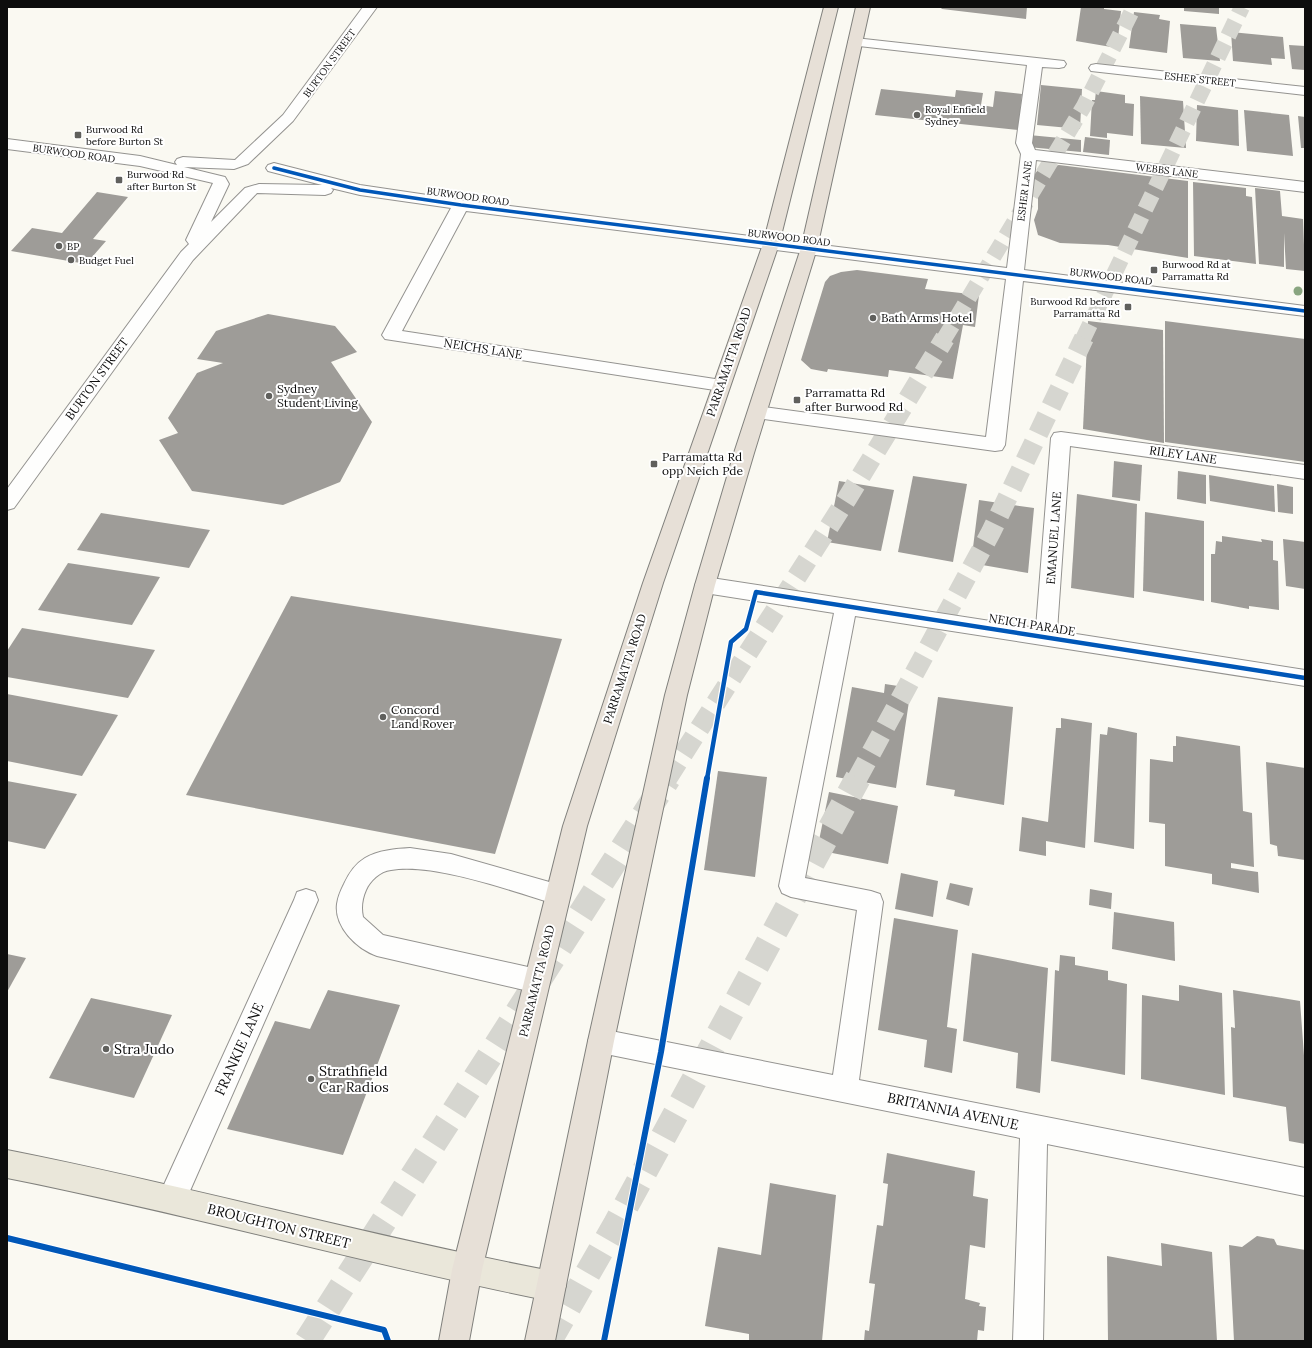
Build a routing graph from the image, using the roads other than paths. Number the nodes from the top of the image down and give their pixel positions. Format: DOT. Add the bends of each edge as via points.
graph roads {
  1 [pos="370,7"];
  2 [pos="831,7"];
  3 [pos="863,7"];
  4 [pos="855,42"];
  5 [pos="1035,62"];
  6 [pos="1059,64"];
  7 [pos="1096,68"];
  8 [pos="1305,91"];
  9 [pos="288,118"];
  10 [pos="7,144"];
  11 [pos="1029,154"];
  12 [pos="140,161"];
  13 [pos="238,163"];
  14 [pos="271,166"];
  15 [pos="220,182"];
  16 [pos="1305,187"];
  17 [pos="255,190"];
  18 [pos="360,190"];
  19 [pos="461,205"];
  20 [pos="771,244"];
  21 [pos="808,248"];
  22 [pos="187,256"];
  23 [pos="1014,273"];
  24 [pos="1305,310"];
  25 [pos="721,385"];
  26 [pos="757,412"];
  27 [pos="1061,438"];
  28 [pos="1305,472"];
  29 [pos="7,503"];
  30 [pos="705,585"];
  31 [pos="846,606"];
  32 [pos="1046,637"];
  33 [pos="1305,678"];
  34 [pos="558,894"];
  35 [pos="306,900"];
  36 [pos="536,980"];
  37 [pos="601,1041"];
  38 [pos="844,1088"];
  39 [pos="1034,1127"];
  40 [pos="7,1164"];
  41 [pos="1305,1182"];
  42 [pos="172,1199"];
  43 [pos="466,1270"];
  44 [pos="551,1286"];
  45 [pos="454,1341"];
  46 [pos="540,1341"];
  47 [pos="1028,1341"];
  1 -- 9 [label="street, BURTON STREET"];
  2 -- 20 [label="highway, PARRAMATTA ROAD"];
  3 -- 4 [label="highway"];
  4 -- 5 [label="street"];
  4 -- 21 [label="highway"];
  5 -- 6 [label="street"];
  5 -- 11 [label="street, ESHER LANE" via="1024,143"];
  7 -- 8 [label="street, ESHER STREET"];
  9 -- 13 [label="street, BURTON STREET"];
  9 -- 14 [label="street, BURTON STREET"];
  10 -- 12 [label="street, BURWOOD ROAD"];
  11 -- 16 [label="street, WEBBS LANE"];
  11 -- 23 [label="street, ESHER LANE"];
  12 -- 13 [label="street, BURWOOD ROAD"];
  12 -- 15 [label="street, BURWOOD ROAD"];
  13 -- 14 [label="street, BURWOOD ROAD" via="260,161"];
  13 -- 15 [label="street, BURTON STREET" via="222,171"];
  14 -- 17 [label="street, BURTON STREET" via="275,177 266,186"];
  14 -- 18 [label="street, BURWOOD ROAD"];
  15 -- 17 [label="street, BURWOOD ROAD" via="233,191"];
  15 -- 22 [label="street, BURTON STREET"];
  17 -- 18 [label="street, BURWOOD ROAD"];
  17 -- 22 [label="street, BURTON STREET"];
  18 -- 19 [label="street, BURWOOD ROAD"];
  19 -- 20 [label="street, BURWOOD ROAD"];
  19 -- 25 [label="street, NEICHS LANE" via="391,335"];
  20 -- 21 [label="street, BURWOOD ROAD"];
  20 -- 25 [label="highway, PARRAMATTA ROAD"];
  21 -- 23 [label="street, BURWOOD ROAD"];
  21 -- 26 [label="highway"];
  22 -- 29 [label="street, BURTON STREET"];
  23 -- 24 [label="street, BURWOOD ROAD"];
  23 -- 26 [label="street, ESHER LANE" via="994,445"];
  25 -- 34 [label="highway, PARRAMATTA ROAD" via="653,583 577,818"];
  26 -- 30 [label="highway"];
  27 -- 28 [label="street, RILEY LANE"];
  27 -- 32 [label="street, EMANUEL LANE"];
  30 -- 31 [label="street, NEICH PARADE"];
  30 -- 37 [label="highway" via="676,695"];
  31 -- 32 [label="street, NEICH PARADE"];
  31 -- 38 [label="street" via="790,886 871,902"];
  32 -- 33 [label="street, NEICH PARADE"];
  34 -- 36 [label="highway, PARRAMATTA ROAD"];
  34 -- 36 [label="street" via="415,857 394,858 378,863 353,887 349,903 350,917 359,932 377,945"];
  35 -- 42 [label="street, FRANKIE LANE"];
  36 -- 43 [label="highway, PARRAMATTA ROAD"];
  37 -- 38 [label="street, BRITANNIA AVENUE"];
  37 -- 44 [label="highway"];
  38 -- 39 [label="street, BRITANNIA AVENUE"];
  39 -- 41 [label="street, BRITANNIA AVENUE"];
  39 -- 47 [label="street"];
  40 -- 42 [label="main road, BROUGHTON STREET"];
  42 -- 43 [label="main road, BROUGHTON STREET"];
  43 -- 44 [label="main road, BROUGHTON STREET"];
  43 -- 45 [label="highway, PARRAMATTA ROAD"];
  44 -- 46 [label="highway"];
}
